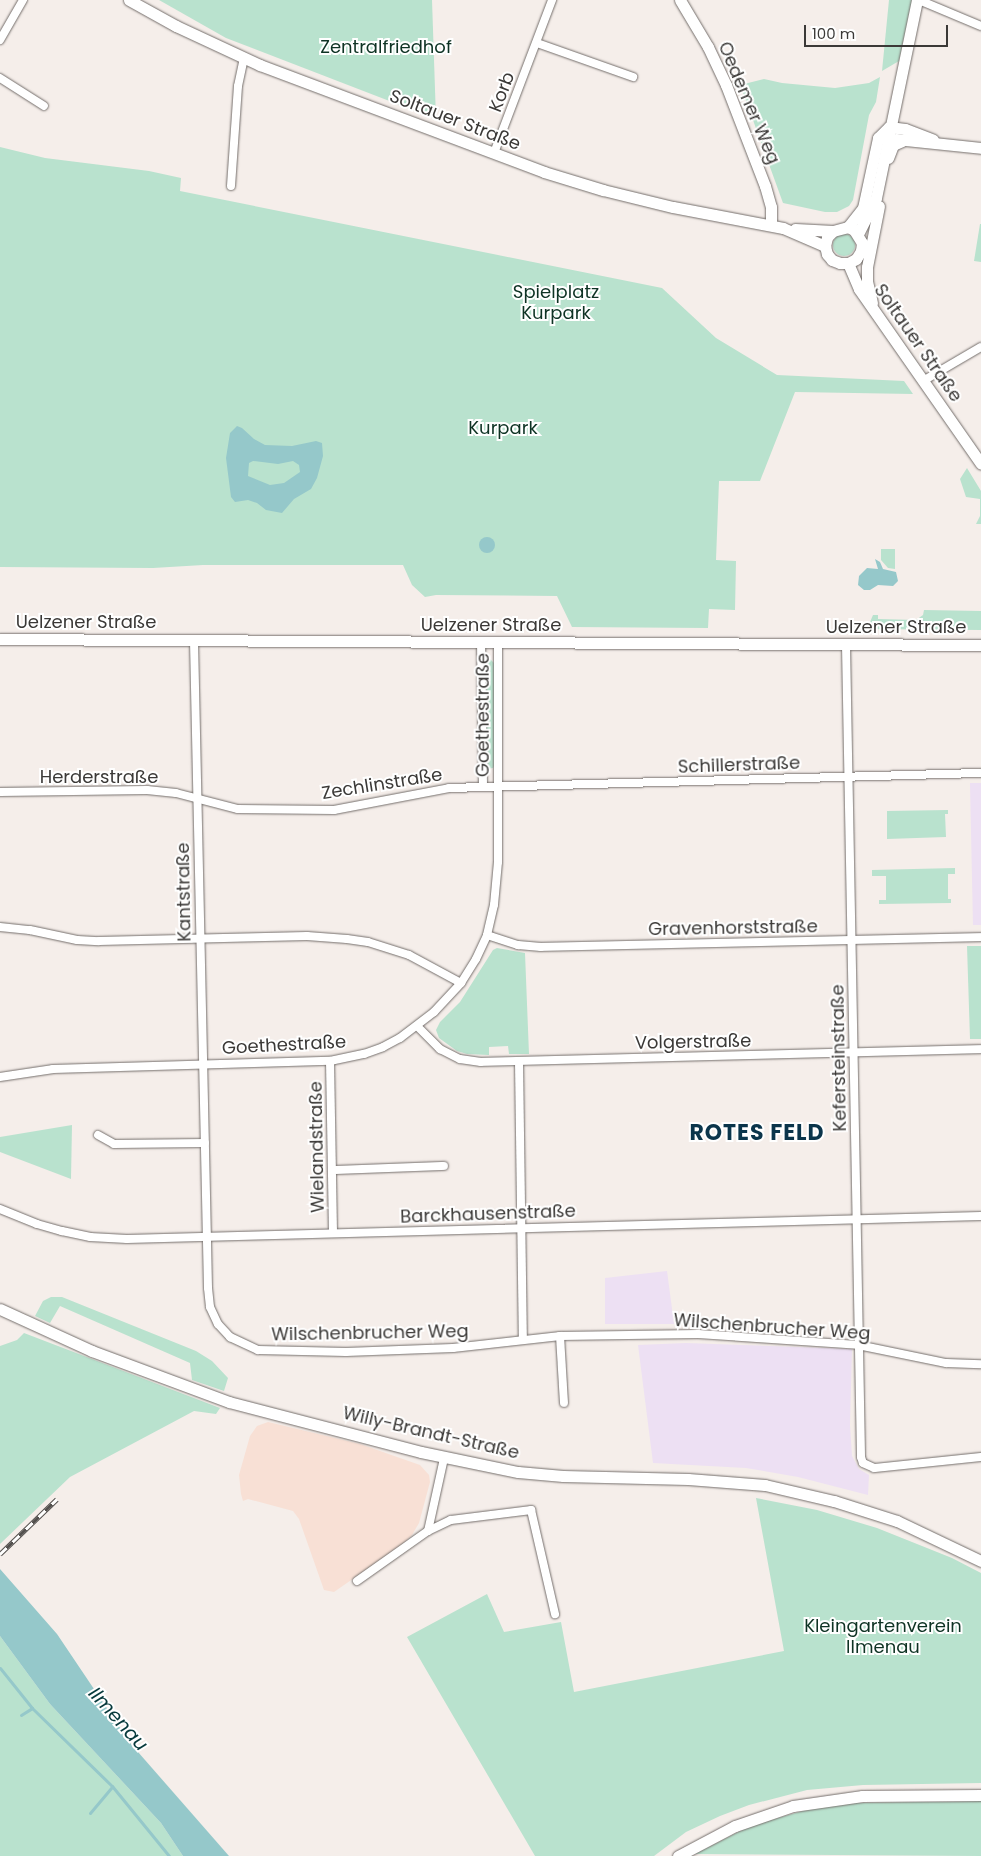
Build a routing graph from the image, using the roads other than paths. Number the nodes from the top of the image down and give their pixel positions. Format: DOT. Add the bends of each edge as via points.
graph roads {
  1 [pos="23,0"];
  2 [pos="129,0"];
  3 [pos="552,0"];
  4 [pos="680,0"];
  5 [pos="918,0"];
  6 [pos="981,26"];
  7 [pos="0,40"];
  8 [pos="537,43"];
  9 [pos="244,58"];
  10 [pos="633,77"];
  11 [pos="0,78"];
  12 [pos="44,106"];
  13 [pos="888,132"];
  14 [pos="902,141"];
  15 [pos="953,147"];
  16 [pos="981,148"];
  17 [pos="494,153"];
  18 [pos="231,186"];
  19 [pos="879,194"];
  20 [pos="771,225"];
  21 [pos="848,227"];
  22 [pos="783,228"];
  23 [pos="832,230"];
  24 [pos="858,234"];
  25 [pos="825,246"];
  26 [pos="848,263"];
  27 [pos="877,316"];
  28 [pos="981,348"];
  29 [pos="923,382"];
  30 [pos="981,464"];
  31 [pos="0,639"];
  32 [pos="194,641"];
  33 [pos="481,642"];
  34 [pos="498,642"];
  35 [pos="981,645"];
  36 [pos="846,649"];
  37 [pos="981,773"];
  38 [pos="849,777"];
  39 [pos="482,787"];
  40 [pos="498,787"];
  41 [pos="0,792"];
  42 [pos="197,798"];
  43 [pos="0,927"];
  44 [pos="487,935"];
  45 [pos="200,937"];
  46 [pos="981,937"];
  47 [pos="851,940"];
  48 [pos="461,983"];
  49 [pos="416,1026"];
  50 [pos="981,1050"];
  51 [pos="854,1054"];
  52 [pos="330,1061"];
  53 [pos="519,1062"];
  54 [pos="203,1065"];
  55 [pos="0,1077"];
  56 [pos="98,1135"];
  57 [pos="205,1143"];
  58 [pos="444,1166"];
  59 [pos="333,1170"];
  60 [pos="0,1209"];
  61 [pos="981,1216"];
  62 [pos="857,1220"];
  63 [pos="520,1228"];
  64 [pos="333,1233"];
  65 [pos="206,1236"];
  66 [pos="0,1309"];
  67 [pos="560,1336"];
  68 [pos="523,1339"];
  69 [pos="858,1345"];
  70 [pos="981,1364"];
  71 [pos="564,1403"];
  72 [pos="444,1458"];
  73 [pos="981,1458"];
  74 [pos="428,1531"];
  75 [pos="981,1561"];
  76 [pos="357,1581"];
  77 [pos="555,1614"];
  78 [pos="981,1795"];
  79 [pos="678,1856"];
  1 -- 7 [label="street"];
  2 -- 9 [label="street, Soltauer Straße"];
  3 -- 8 [label="street, Korb"];
  4 -- 20 [label="street, Oedemer Weg" via="726,85 765,186 771,207"];
  5 -- 6 [label="street"];
  5 -- 13 [label="street"];
  8 -- 10 [label="street"];
  8 -- 17 [label="street, Korb"];
  9 -- 17 [label="street, Soltauer Straße"];
  9 -- 18 [label="street" via="238,86"];
  11 -- 12 [label="street"];
  13 -- 14 [label="street"];
  13 -- 15 [label="street" via="905,129"];
  13 -- 19 [label="street"];
  13 -- 21 [label="street" via="878,138 863,208"];
  14 -- 15 [label="street"];
  14 -- 19 [label="street" via="893,145 888,153"];
  15 -- 16 [label="street"];
  17 -- 20 [label="street, Soltauer Straße" via="603,190"];
  19 -- 24 [label="street"];
  19 -- 27 [label="street" via="867,274 869,294"];
  20 -- 22 [label="street, Soltauer Straße"];
  21 -- 23 [label="street, Soltauer Straße"];
  21 -- 24 [label="street"];
  22 -- 23 [label="street, Soltauer Straße"];
  22 -- 25 [label="street, Soltauer Straße"];
  23 -- 25 [label="street"];
  24 -- 26 [label="street" via="861,252"];
  25 -- 26 [label="street, Soltauer Straße" via="832,260"];
  26 -- 27 [label="street, Soltauer Straße" via="859,289"];
  27 -- 29 [label="street, Soltauer Straße"];
  28 -- 29 [label="street"];
  29 -- 30 [label="street, Soltauer Straße"];
  31 -- 32 [label="street, Uelzener Straße"];
  32 -- 33 [label="street, Uelzener Straße"];
  32 -- 42 [label="street, Kantstraße"];
  33 -- 34 [label="street, Uelzener Straße"];
  33 -- 39 [label="street, Goethestraße"];
  34 -- 36 [label="street, Uelzener Straße"];
  34 -- 40 [label="street, Goethestraße"];
  35 -- 36 [label="street, Uelzener Straße"];
  36 -- 38 [label="street, Kefersteinstraße"];
  37 -- 38 [label="street, Schillerstraße"];
  38 -- 40 [label="street, Schillerstraße"];
  38 -- 47 [label="street, Kefersteinstraße"];
  39 -- 40 [label="street, Goethestraße"];
  39 -- 42 [label="street, Zechlinstraße" via="424,792 334,810 238,809"];
  40 -- 44 [label="street, Goethestraße" via="496,887"];
  41 -- 42 [label="street, Herderstraße" via="147,790"];
  42 -- 45 [label="street, Kantstraße"];
  43 -- 45 [label="street" via="77,940"];
  44 -- 47 [label="street, Gravenhorststraße" via="541,947"];
  44 -- 48 [label="street, Goethestraße"];
  45 -- 48 [label="street" via="307,936 368,942 409,955"];
  45 -- 54 [label="street, Kantstraße"];
  46 -- 47 [label="street, Gravenhorststraße"];
  47 -- 51 [label="street, Kefersteinstraße"];
  48 -- 49 [label="street, Goethestraße"];
  49 -- 52 [label="street, Goethestraße" via="383,1047"];
  49 -- 53 [label="street, Volgerstraße" via="440,1049 460,1059"];
  50 -- 51 [label="street, Volgerstraße"];
  51 -- 53 [label="street, Volgerstraße"];
  51 -- 62 [label="street, Kefersteinstraße"];
  52 -- 54 [label="street, Goethestraße"];
  52 -- 59 [label="street, Wielandstraße"];
  53 -- 63 [label="street"];
  54 -- 55 [label="street, Goethestraße" via="53,1069"];
  54 -- 57 [label="street, Kantstraße"];
  56 -- 57 [label="street" via="114,1144"];
  57 -- 65 [label="street, Kantstraße"];
  58 -- 59 [label="street"];
  59 -- 64 [label="street, Wielandstraße"];
  60 -- 65 [label="street, Barckhausenstraße" via="36,1224 90,1237"];
  61 -- 62 [label="street, Barckhausenstraße"];
  62 -- 63 [label="street, Barckhausenstraße"];
  62 -- 69 [label="street, Kefersteinstraße"];
  63 -- 64 [label="street, Barckhausenstraße"];
  63 -- 68 [label="street"];
  64 -- 65 [label="street, Barckhausenstraße"];
  65 -- 68 [label="street, Wilschenbrucher Weg" via="210,1307 218,1324 230,1336 258,1350 410,1350"];
  66 -- 72 [label="street, Willy-Brandt-Straße" via="92,1351 229,1402"];
  67 -- 68 [label="street, Wilschenbrucher Weg"];
  67 -- 69 [label="street, Wilschenbrucher Weg" via="698,1334"];
  67 -- 71 [label="street"];
  69 -- 70 [label="street, Wilschenbrucher Weg" via="946,1363"];
  69 -- 73 [label="street, Kefersteinstraße" via="863,1463 874,1468"];
  72 -- 74 [label="street"];
  72 -- 75 [label="street, Willy-Brandt-Straße" via="545,1474 688,1478 765,1485 834,1501 896,1522"];
  74 -- 76 [label="street"];
  74 -- 77 [label="street" via="451,1520 531,1510"];
  78 -- 79 [label="street" via="862,1796 793,1806 735,1826"];
}
